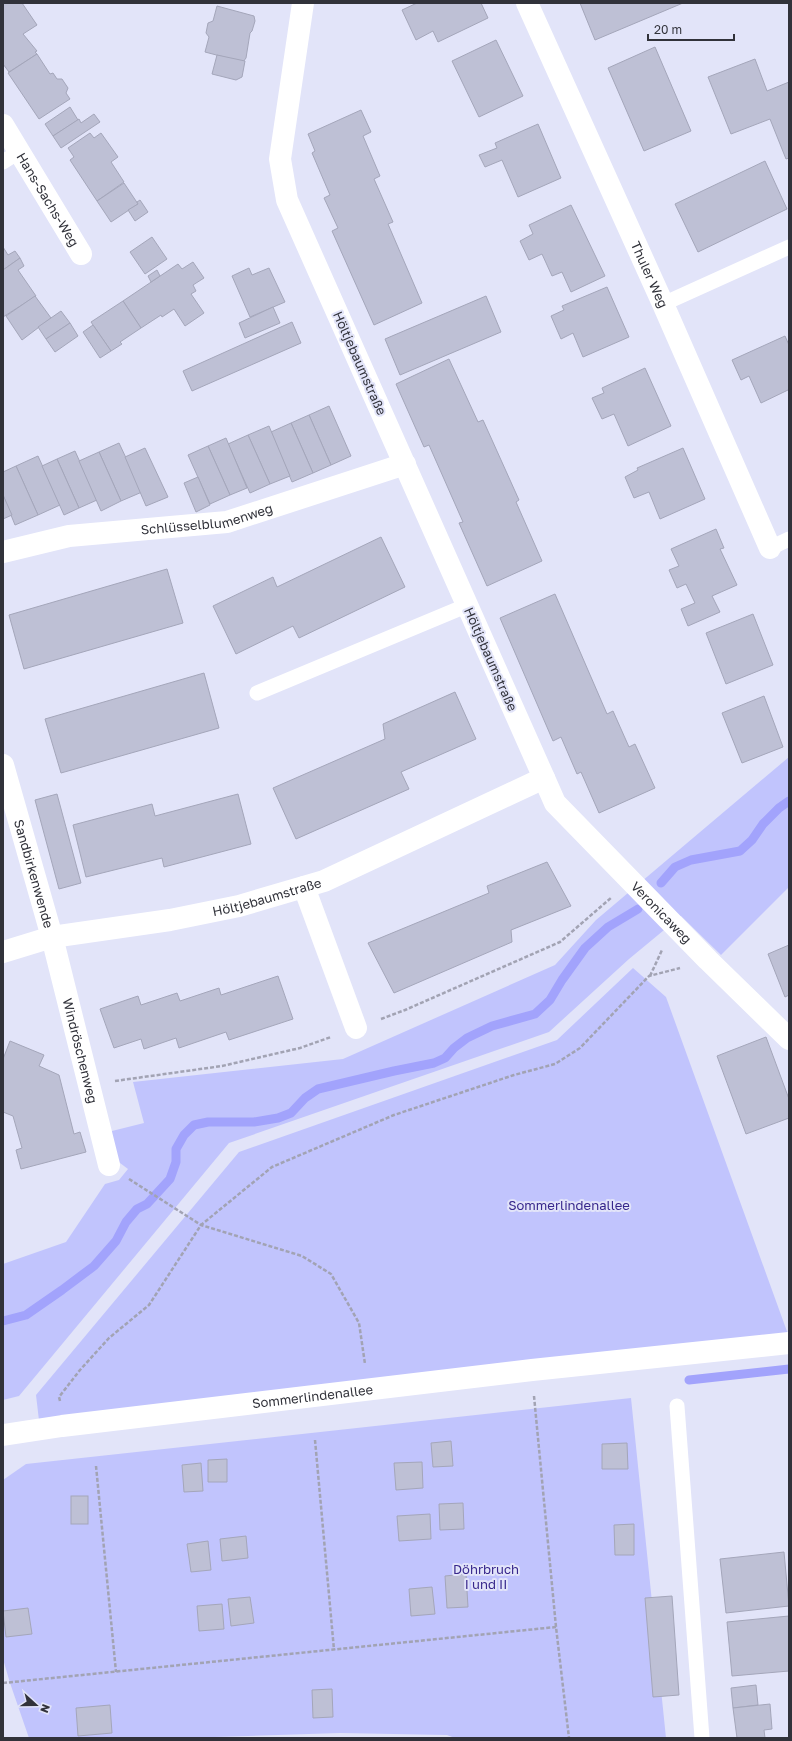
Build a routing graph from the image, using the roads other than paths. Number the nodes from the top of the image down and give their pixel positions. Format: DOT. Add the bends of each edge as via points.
graph roads {
  1 [pos="303,3"];
  2 [pos="527,3"];
  3 [pos="3,125"];
  4 [pos="11,156"];
  5 [pos="789,247"];
  6 [pos="81,254"];
  7 [pos="664,304"];
  8 [pos="405,464"];
  9 [pos="780,543"];
  10 [pos="3,552"];
  11 [pos="468,605"];
  12 [pos="257,693"];
  13 [pos="3,765"];
  14 [pos="544,778"];
  15 [pos="304,887"];
  16 [pos="52,937"];
  17 [pos="3,952"];
  18 [pos="356,1028"];
  19 [pos="789,1039"];
  20 [pos="109,1166"];
  21 [pos="789,1343"];
  22 [pos="676,1406"];
  23 [pos="3,1435"];
  24 [pos="702,1738"];
  1 -- 8 [label="street, Höltjebaumstraße" via="280,159 287,200"];
  2 -- 7 [label="street, Thuler Weg"];
  3 -- 4 [label="street, Hans-Sachs-Weg"];
  4 -- 6 [label="street, Hans-Sachs-Weg"];
  5 -- 7 [label="lane"];
  7 -- 9 [label="street, Thuler Weg"];
  8 -- 10 [label="street, Schlüsselblumenweg" via="227,522 69,536"];
  8 -- 11 [label="street, Höltjebaumstraße"];
  11 -- 12 [label="lane"];
  11 -- 14 [label="street, Höltjebaumstraße"];
  13 -- 16 [label="street, Sandbirkenwende"];
  14 -- 15 [label="street, Höltjebaumstraße" via="324,881"];
  14 -- 19 [label="street, Veronicaweg" via="555,803"];
  15 -- 16 [label="street, Höltjebaumstraße" via="239,906 170,920"];
  15 -- 18 [label="street"];
  16 -- 17 [label="street, Höltjebaumstraße"];
  16 -- 20 [label="street, Windröschenweg"];
  21 -- 23 [label="street, Sommerlindenallee" via="532,1370"];
  22 -- 24 [label="lane"];
}
